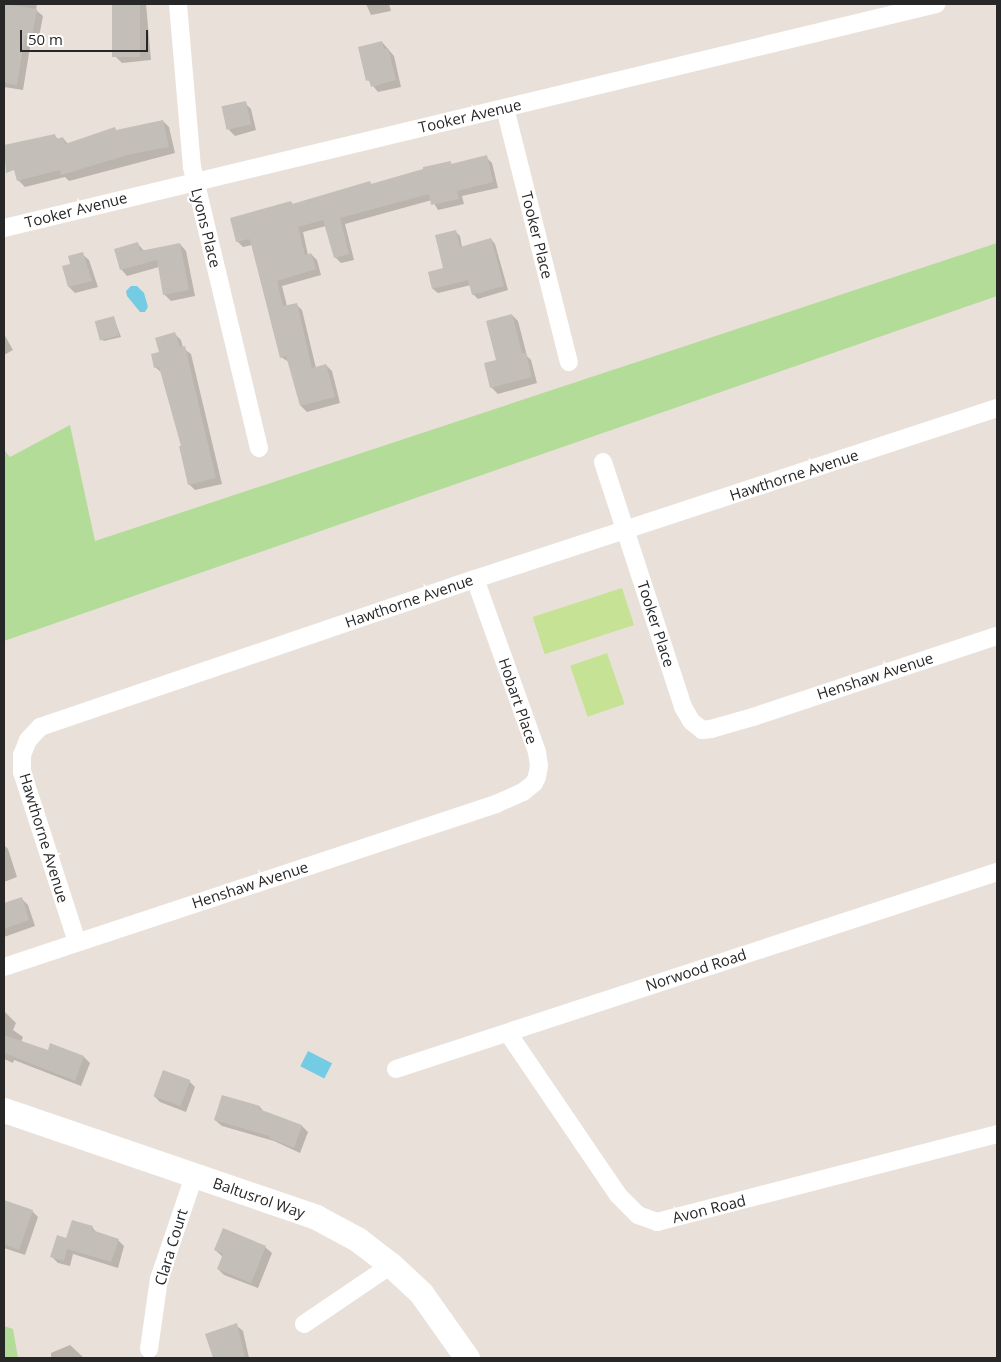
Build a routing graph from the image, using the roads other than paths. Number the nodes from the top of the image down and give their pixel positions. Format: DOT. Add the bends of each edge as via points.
graph roads {
  1 [pos="178,4"];
  2 [pos="936,4"];
  3 [pos="505,108"];
  4 [pos="195,181"];
  5 [pos="4,228"];
  6 [pos="569,362"];
  7 [pos="997,408"];
  8 [pos="260,448"];
  9 [pos="603,462"];
  10 [pos="627,530"];
  11 [pos="475,579"];
  12 [pos="997,636"];
  13 [pos="753,717"];
  14 [pos="496,804"];
  15 [pos="997,872"];
  16 [pos="77,942"];
  17 [pos="4,967"];
  18 [pos="508,1032"];
  19 [pos="396,1069"];
  20 [pos="4,1110"];
  21 [pos="997,1134"];
  22 [pos="194,1176"];
  23 [pos="391,1265"];
  24 [pos="304,1324"];
  25 [pos="149,1349"];
  26 [pos="467,1358"];
  1 -- 4 [label="street, Lyons Place"];
  2 -- 3 [label="street, Tooker Avenue"];
  3 -- 4 [label="street, Tooker Avenue"];
  3 -- 6 [label="street, Tooker Place"];
  4 -- 5 [label="street, Tooker Avenue"];
  4 -- 8 [label="street, Lyons Place"];
  7 -- 10 [label="street, Hawthorne Avenue"];
  9 -- 10 [label="street, Tooker Place"];
  10 -- 11 [label="street, Hawthorne Avenue"];
  10 -- 13 [label="street, Tooker Place" via="683,707 691,721 702,730 711,730"];
  11 -- 14 [label="street, Hobart Place" via="537,752 539,766 534,783 523,792"];
  11 -- 16 [label="street, Hawthorne Avenue" via="40,727 25,747 22,772"];
  12 -- 13 [label="street, Henshaw Avenue"];
  14 -- 16 [label="street, Henshaw Avenue"];
  15 -- 18 [label="street, Norwood Road"];
  16 -- 17 [label="street, Henshaw Avenue"];
  18 -- 19 [label="street, Norwood Road"];
  18 -- 21 [label="street, Avon Road" via="618,1195 638,1216 657,1222"];
  20 -- 22 [label="street, Baltusrol Way"];
  22 -- 23 [label="street, Baltusrol Way" via="316,1218 356,1239"];
  22 -- 25 [label="street, Clara Court" via="159,1279"];
  23 -- 24 [label="street"];
  23 -- 26 [label="street, Baltusrol Way" via="420,1293"];
}
